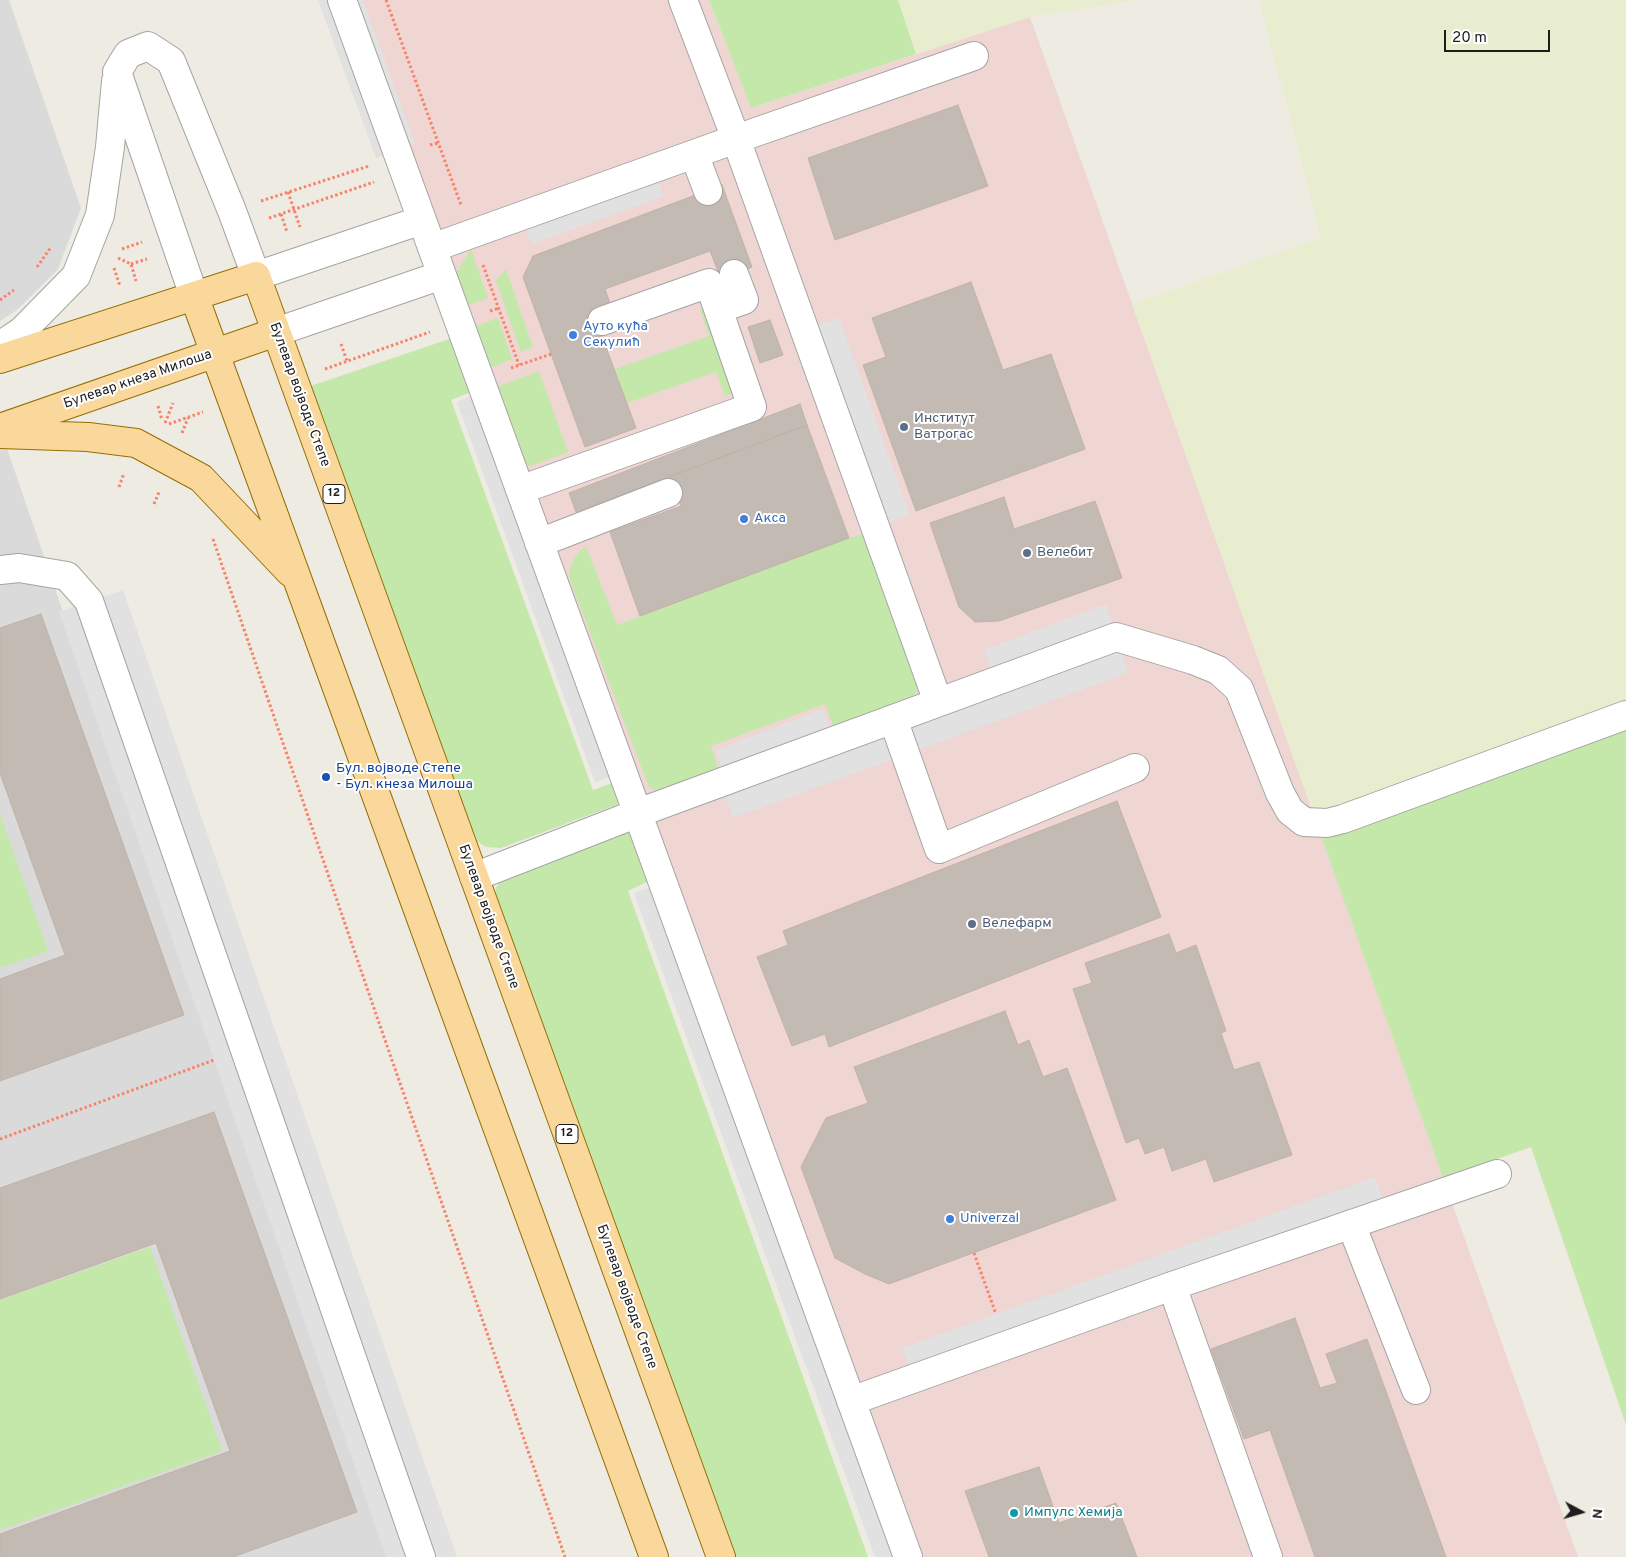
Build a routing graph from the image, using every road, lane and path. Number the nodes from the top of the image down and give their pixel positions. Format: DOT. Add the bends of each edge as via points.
graph roads {
  1 [pos="342,0"];
  2 [pos="386,0"];
  3 [pos="683,0"];
  4 [pos="974,56"];
  5 [pos="117,72"];
  6 [pos="736,139"];
  7 [pos="438,143"];
  8 [pos="694,154"];
  9 [pos="398,156"];
  10 [pos="708,191"];
  11 [pos="232,212"];
  12 [pos="422,220"];
  13 [pos="172,232"];
  14 [pos="472,234"];
  15 [pos="432,248"];
  16 [pos="117,251"];
  17 [pos="734,274"];
  18 [pos="442,275"];
  19 [pos="256,276"];
  20 [pos="194,296"];
  21 [pos="718,309"];
  22 [pos="602,321"];
  23 [pos="276,332"];
  24 [pos="0,346"];
  25 [pos="216,353"];
  26 [pos="551,354"];
  27 [pos="0,359"];
  28 [pos="519,366"];
  29 [pos="480,380"];
  30 [pos="0,428"];
  31 [pos="0,434"];
  32 [pos="117,469"];
  33 [pos="125,471"];
  34 [pos="520,490"];
  35 [pos="668,493"];
  36 [pos="213,539"];
  37 [pos="539,542"];
  38 [pos="0,570"];
  39 [pos="298,581"];
  40 [pos="938,702"];
  41 [pos="1626,715"];
  42 [pos="893,719"];
  43 [pos="1135,768"];
  44 [pos="638,813"];
  45 [pos="474,877"];
  46 [pos="245,1048"];
  47 [pos="0,1139"];
  48 [pos="1497,1174"];
  49 [pos="1351,1224"];
  50 [pos="974,1253"];
  51 [pos="1172,1286"];
  52 [pos="1007,1346"];
  53 [pos="1416,1390"];
  54 [pos="851,1401"];
  55 [pos="421,1557"];
  56 [pos="565,1557"];
  57 [pos="654,1557"];
  58 [pos="721,1557"];
  59 [pos="908,1557"];
  60 [pos="1268,1557"];
  1 -- 9 [label="street"];
  2 -- 7 [label="path"];
  3 -- 6 [label="street"];
  4 -- 6 [label="street"];
  5 -- 11 [label="street" via="128,54 148,46 171,61"];
  5 -- 13 [label="street"];
  5 -- 24 [label="street" via="100,215 76,276 22,331"];
  6 -- 8 [label="street"];
  6 -- 40 [label="street"];
  7 -- 9 [label="path"];
  7 -- 14 [label="path"];
  8 -- 10 [label="street"];
  8 -- 14 [label="street"];
  9 -- 11 [label="path"];
  9 -- 12 [label="street"];
  11 -- 19 [label="street"];
  12 -- 15 [label="street"];
  12 -- 19 [label="street"];
  13 -- 16 [label="path"];
  13 -- 20 [label="street"];
  14 -- 15 [label="street"];
  14 -- 28 [label="path"];
  15 -- 18 [label="street"];
  17 -- 21 [label="street" via="744,300"];
  18 -- 23 [label="street"];
  18 -- 29 [label="street"];
  19 -- 20 [label="main road"];
  19 -- 23 [label="main road, Булевар војводе Степе / 12"];
  20 -- 25 [label="main road"];
  20 -- 27 [label="main road"];
  21 -- 22 [label="street" via="709,283"];
  21 -- 34 [label="street" via="752,407"];
  23 -- 25 [label="main road, Булевар кнеза Милоша"];
  23 -- 45 [label="main road, Булевар војводе Степе / 12"];
  25 -- 30 [label="main road, Булевар кнеза Милоша"];
  25 -- 39 [label="main road"];
  26 -- 28 [label="path"];
  28 -- 29 [label="path"];
  29 -- 34 [label="street"];
  31 -- 39 [label="main road" via="88,437 136,443 200,478"];
  32 -- 33 [label="path"];
  34 -- 37 [label="street"];
  35 -- 37 [label="street"];
  36 -- 56 [label="path"];
  37 -- 44 [label="street"];
  38 -- 46 [label="street" via="19,568 67,576 89,601"];
  39 -- 57 [label="main road"];
  40 -- 41 [label="street" via="1116,637 1193,660 1218,670 1239,689 1280,793 1290,810 1304,822 1327,823 1343,820"];
  40 -- 42 [label="street"];
  42 -- 43 [label="street" via="939,848"];
  42 -- 44 [label="street"];
  44 -- 45 [label="street"];
  44 -- 54 [label="street"];
  45 -- 58 [label="main road, Булевар војводе Степе / 12"];
  46 -- 47 [label="path"];
  46 -- 55 [label="street"];
  48 -- 49 [label="street"];
  49 -- 51 [label="street"];
  49 -- 53 [label="street"];
  50 -- 52 [label="path"];
  51 -- 52 [label="street"];
  51 -- 60 [label="street"];
  52 -- 54 [label="street"];
  54 -- 59 [label="street"];
}
